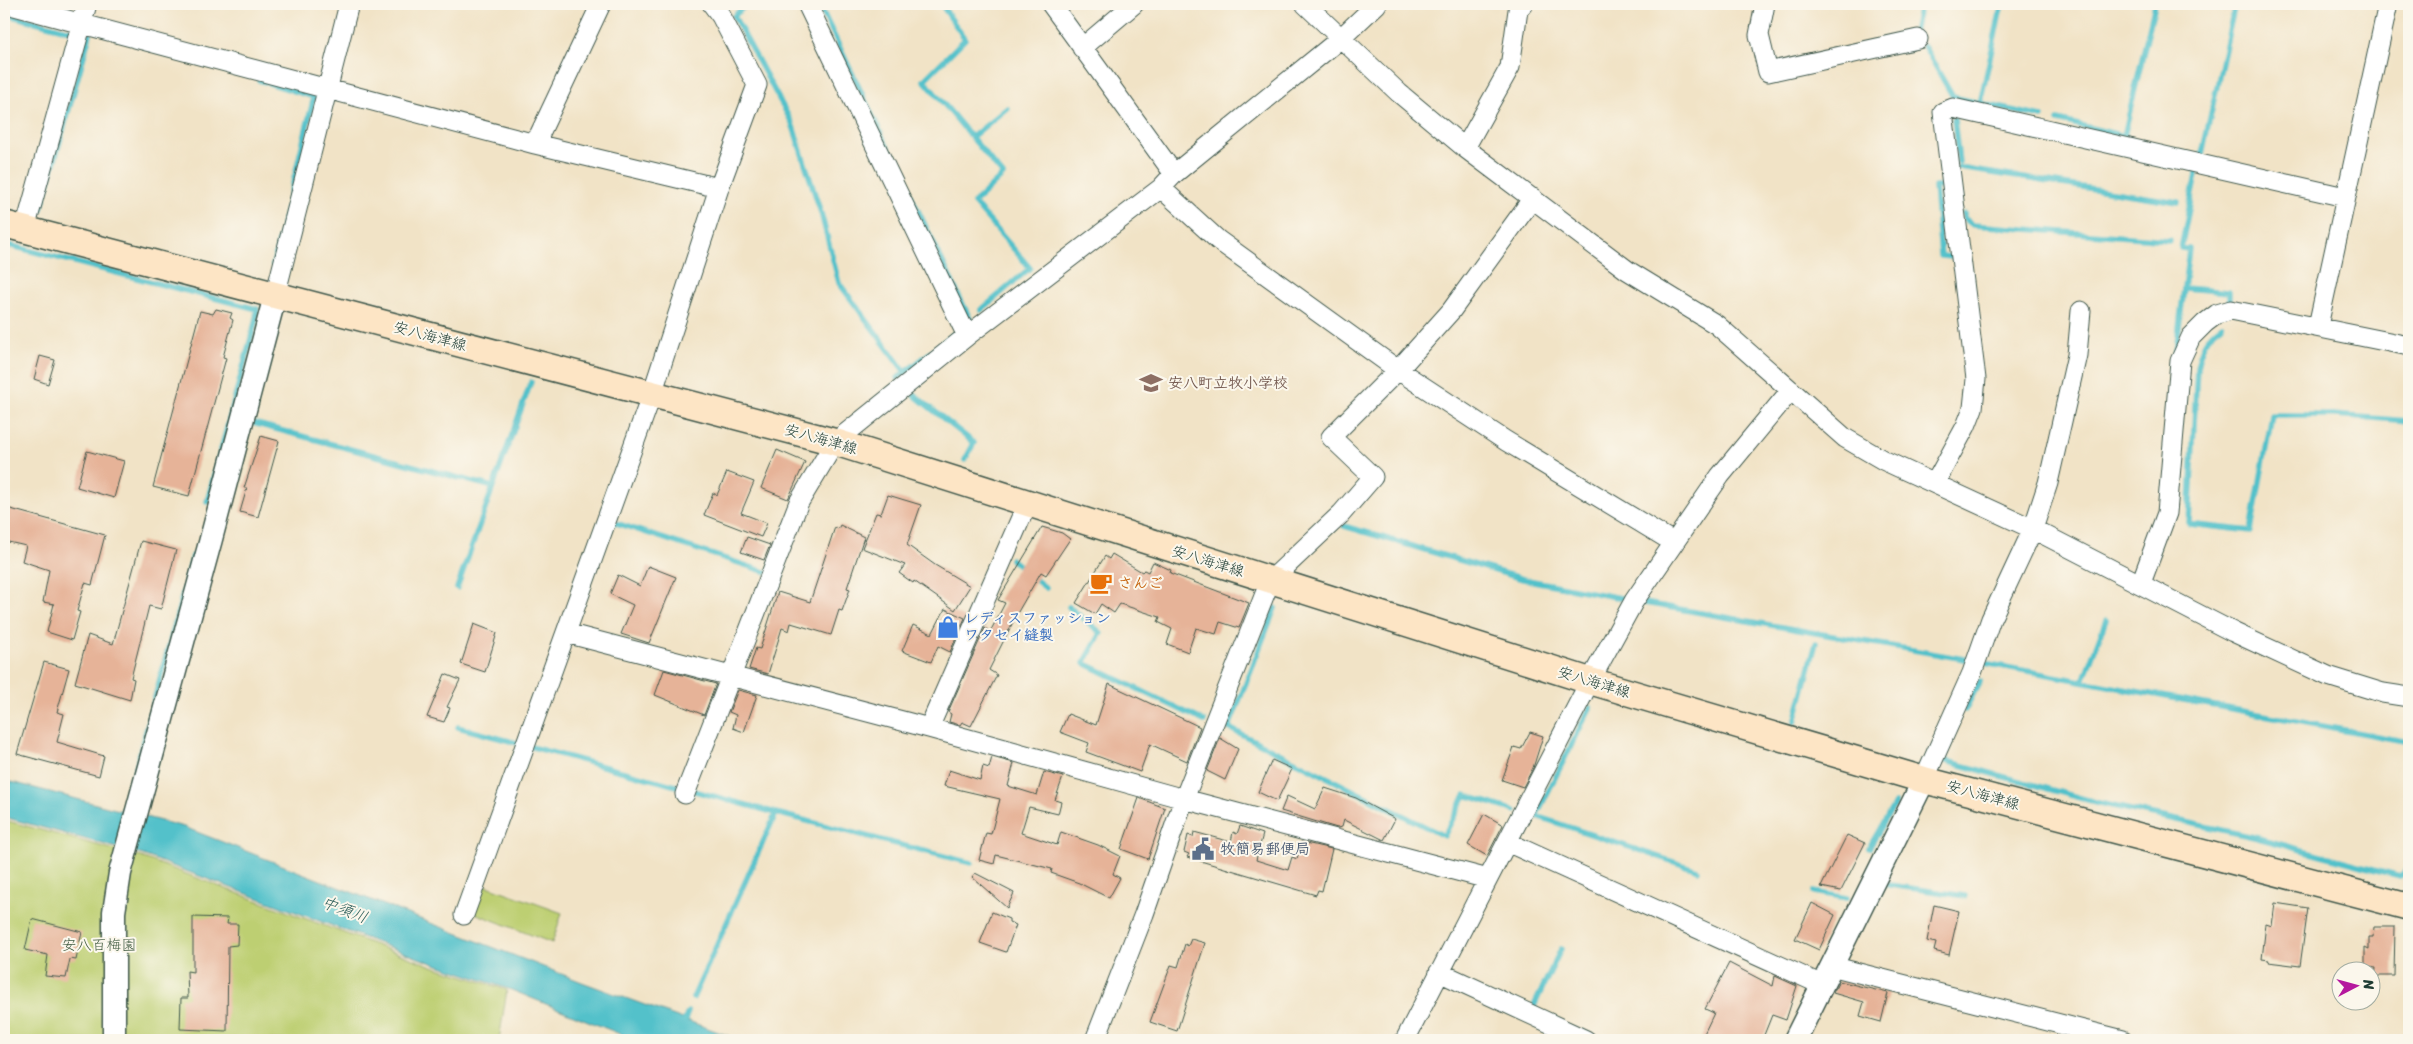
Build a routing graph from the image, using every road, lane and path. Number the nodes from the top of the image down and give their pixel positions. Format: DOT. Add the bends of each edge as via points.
graph roads {
  1 [pos="6,4"];
  2 [pos="87,4"];
  3 [pos="349,4"];
  4 [pos="601,4"];
  5 [pos="712,4"];
  6 [pos="807,4"];
  7 [pos="1050,4"];
  8 [pos="1134,4"];
  9 [pos="1305,4"];
  10 [pos="1377,4"];
  11 [pos="1523,4"];
  12 [pos="1766,4"];
  13 [pos="2388,4"];
  14 [pos="82,23"];
  15 [pos="1340,39"];
  16 [pos="1918,40"];
  17 [pos="1082,48"];
  18 [pos="327,88"];
  19 [pos="535,144"];
  20 [pos="1465,148"];
  21 [pos="1168,181"];
  22 [pos="719,188"];
  23 [pos="2345,197"];
  24 [pos="1534,198"];
  25 [pos="14,227"];
  26 [pos="275,296"];
  27 [pos="2081,311"];
  28 [pos="2318,326"];
  29 [pos="967,336"];
  30 [pos="2409,346"];
  31 [pos="1398,370"];
  32 [pos="1791,390"];
  33 [pos="652,394"];
  34 [pos="835,442"];
  35 [pos="1935,483"];
  36 [pos="1027,504"];
  37 [pos="2033,529"];
  38 [pos="1673,542"];
  39 [pos="1270,581"];
  40 [pos="2141,583"];
  41 [pos="566,633"];
  42 [pos="731,678"];
  43 [pos="1590,681"];
  44 [pos="2409,697"];
  45 [pos="929,728"];
  46 [pos="1924,780"];
  47 [pos="685,794"];
  48 [pos="1184,799"];
  49 [pos="1507,842"];
  50 [pos="1488,879"];
  51 [pos="2409,907"];
  52 [pos="464,915"];
  53 [pos="1439,972"];
  54 [pos="1826,976"];
  55 [pos="114,1040"];
  56 [pos="1095,1040"];
  57 [pos="1405,1040"];
  58 [pos="1586,1040"];
  59 [pos="1795,1040"];
  60 [pos="2124,1040"];
  1 -- 14 [label="street"];
  2 -- 14 [label="street"];
  3 -- 18 [label="street"];
  4 -- 19 [label="street"];
  5 -- 22 [label="street" via="757,85"];
  6 -- 29 [label="street"];
  7 -- 17 [label="street"];
  8 -- 17 [label="street"];
  9 -- 15 [label="street"];
  10 -- 15 [label="street"];
  11 -- 20 [label="street" via="1518,10 1510,67"];
  12 -- 16 [label="street" via="1758,36 1768,72"];
  13 -- 23 [label="street"];
  14 -- 18 [label="street"];
  14 -- 25 [label="street"];
  15 -- 20 [label="street"];
  15 -- 21 [label="street"];
  17 -- 21 [label="street"];
  18 -- 19 [label="street"];
  18 -- 26 [label="street"];
  19 -- 22 [label="street"];
  20 -- 24 [label="street"];
  21 -- 29 [label="street"];
  21 -- 31 [label="street" via="1218,240"];
  22 -- 33 [label="street"];
  23 -- 28 [label="street"];
  23 -- 35 [label="street" via="1953,108 1944,112 1976,379 1973,408"];
  24 -- 31 [label="street" via="1451,311"];
  24 -- 32 [label="street" via="1627,270 1717,325"];
  25 -- 26 [label="main road, 安八海津線"];
  26 -- 33 [label="main road, 安八海津線"];
  26 -- 55 [label="street" via="122,864 114,912"];
  27 -- 37 [label="street" via="2077,355 2048,483"];
  28 -- 30 [label="street"];
  28 -- 40 [label="street" via="2231,310 2217,314 2191,338 2180,361 2167,514"];
  29 -- 34 [label="street"];
  31 -- 38 [label="street" via="1506,441"];
  31 -- 39 [label="street" via="1331,437 1373,477 1341,514"];
  32 -- 35 [label="street" via="1845,438 1883,460"];
  32 -- 38 [label="street" via="1720,476"];
  33 -- 34 [label="main road, 安八海津線"];
  33 -- 41 [label="street"];
  34 -- 36 [label="main road, 安八海津線"];
  34 -- 42 [label="street" via="799,502"];
  35 -- 37 [label="street"];
  36 -- 39 [label="main road, 安八海津線"];
  36 -- 45 [label="street"];
  37 -- 40 [label="street"];
  37 -- 46 [label="street" via="1991,619 1972,673"];
  38 -- 43 [label="street" via="1634,601"];
  39 -- 43 [label="main road, 安八海津線"];
  39 -- 48 [label="street"];
  40 -- 44 [label="street" via="2232,632 2328,676 2383,693"];
  41 -- 42 [label="street"];
  41 -- 52 [label="street"];
  42 -- 45 [label="street"];
  42 -- 47 [label="street"];
  43 -- 46 [label="main road, 安八海津線"];
  43 -- 49 [label="street"];
  45 -- 48 [label="street"];
  46 -- 51 [label="main road, 安八海津線"];
  46 -- 54 [label="street"];
  48 -- 50 [label="street"];
  48 -- 56 [label="street"];
  49 -- 50 [label="street"];
  49 -- 54 [label="street"];
  50 -- 53 [label="street"];
  53 -- 57 [label="street"];
  53 -- 58 [label="street"];
  54 -- 59 [label="street"];
  54 -- 60 [label="street"];
}
